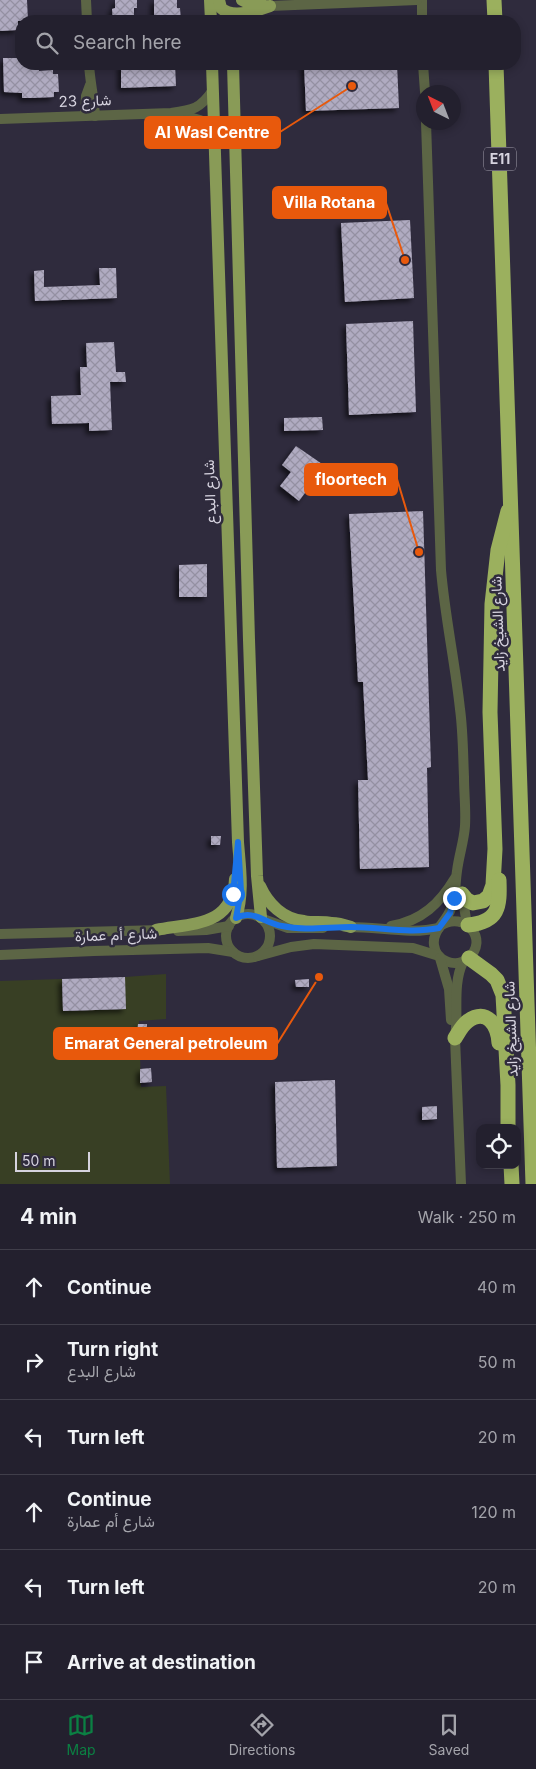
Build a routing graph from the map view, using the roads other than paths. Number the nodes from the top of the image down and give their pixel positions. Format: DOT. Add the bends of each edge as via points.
graph roads {
  1 [pos="86,0"];
  2 [pos="210,0"];
  3 [pos="219,0"];
  4 [pos="230,0"];
  5 [pos="242,0"];
  6 [pos="418,0"];
  7 [pos="422,0"];
  8 [pos="494,0"];
  9 [pos="270,6"];
  10 [pos="87,15"];
  11 [pos="211,15"];
  12 [pos="227,15"];
  13 [pos="230,15"];
  14 [pos="241,15"];
  15 [pos="422,15"];
  16 [pos="495,15"];
  17 [pos="89,70"];
  18 [pos="212,70"];
  19 [pos="232,70"];
  20 [pos="424,70"];
  21 [pos="496,70"];
  22 [pos="424,85"];
  23 [pos="213,90"];
  24 [pos="171,113"];
  25 [pos="90,116"];
  26 [pos="0,119"];
  27 [pos="426,130"];
  28 [pos="215,137"];
  29 [pos="225,488"];
  30 [pos="512,498"];
  31 [pos="246,548"];
  32 [pos="238,842"];
  33 [pos="495,848"];
  34 [pos="460,854"];
  35 [pos="257,876"];
  36 [pos="456,877"];
  37 [pos="462,894"];
  38 [pos="262,918"];
  39 [pos="232,922"];
  40 [pos="468,925"];
  41 [pos="351,927"];
  42 [pos="440,927"];
  43 [pos="378,928"];
  44 [pos="156,930"];
  45 [pos="0,934"];
  46 [pos="233,952"];
  47 [pos="0,955"];
  48 [pos="258,956"];
  49 [pos="440,957"];
  50 [pos="466,960"];
  51 [pos="456,1038"];
  52 [pos="508,1085"];
  53 [pos="508,1124"];
  54 [pos="510,1169"];
  55 [pos="460,1184"];
  56 [pos="512,1184"];
  57 [pos="533,1184"];
  1 -- 10 [label="street"];
  2 -- 11 [label="main road"];
  3 -- 12 [label="main road"];
  4 -- 13 [label="main road"];
  5 -- 9 [label="main road" via="252,5"];
  6 -- 9 [label="street"];
  7 -- 15 [label="street"];
  8 -- 16 [label="highway"];
  9 -- 14 [label="main road"];
  17 -- 25 [label="street" via="90,85 86,96"];
  18 -- 23 [label="main road, شارع البدع"];
  19 -- 31 [label="main road"];
  20 -- 22 [label="street"];
  21 -- 30 [label="highway, شارع الشيخ زايد / E11"];
  23 -- 24 [label="street, شارع 23" via="195,109"];
  23 -- 28 [label="main road, شارع البدع"];
  24 -- 25 [label="street, شارع 23"];
  24 -- 28 [label="street, شارع 23" via="200,120"];
  25 -- 26 [label="street, شارع 23"];
  27 -- 34 [label="street" via="441,570 462,731 465,816"];
  28 -- 29 [label="main road, شارع البدع"];
  29 -- 31 [label="main road" via="234,490 237,495 240,537"];
  29 -- 32 [label="main road, شارع البدع"];
  30 -- 33 [label="highway" via="498,550 492,604 490,712"];
  30 -- 57 [label="highway, شارع الشيخ زايد / E11"];
  31 -- 35 [label="main road"];
  32 -- 39 [label="main road, شارع البدع" via="241,891"];
  32 -- 44 [label="main road" via="233,892 224,910 208,921"];
  33 -- 37 [label="highway" via="493,885 489,896 474,903"];
  33 -- 40 [label="highway" via="499,869 499,905 485,922"];
  34 -- 36 [label="street"];
  34 -- 37 [label="street"];
  35 -- 38 [label="main road"];
  35 -- 41 [label="main road" via="267,900 288,917"];
  36 -- 42 [label="street" via="452,908"];
  36 -- 43 [label="street" via="438,903 421,916"];
  37 -- 40 [label="street"];
  38 -- 39 [label="street" via="247,914"];
  38 -- 41 [label="street" via="288,928"];
  38 -- 48 [label="street" via="271,936 268,947"];
  39 -- 44 [label="street, شارع أم عمارة" via="199,931"];
  39 -- 46 [label="street" via="226,937"];
  40 -- 42 [label="street" via="454,921"];
  40 -- 50 [label="street" via="476,942 473,954"];
  41 -- 43 [label="street"];
  42 -- 43 [label="street" via="410,932"];
  42 -- 49 [label="street" via="434,939"];
  44 -- 45 [label="street, شارع أم عمارة"];
  46 -- 47 [label="street, شارع أم عمارة" via="208,948"];
  46 -- 48 [label="street" via="242,958"];
  48 -- 49 [label="street" via="314,944 413,948"];
  49 -- 50 [label="street" via="451,963"];
  49 -- 51 [label="street" via="448,983"];
  50 -- 51 [label="street" via="458,976"];
  50 -- 52 [label="highway" via="491,974 503,995"];
  51 -- 52 [label="highway" via="462,1026 472,1018 491,1021 498,1032 500,1068"];
  51 -- 55 [label="street"];
  52 -- 53 [label="highway"];
  54 -- 56 [label="highway"];
}
